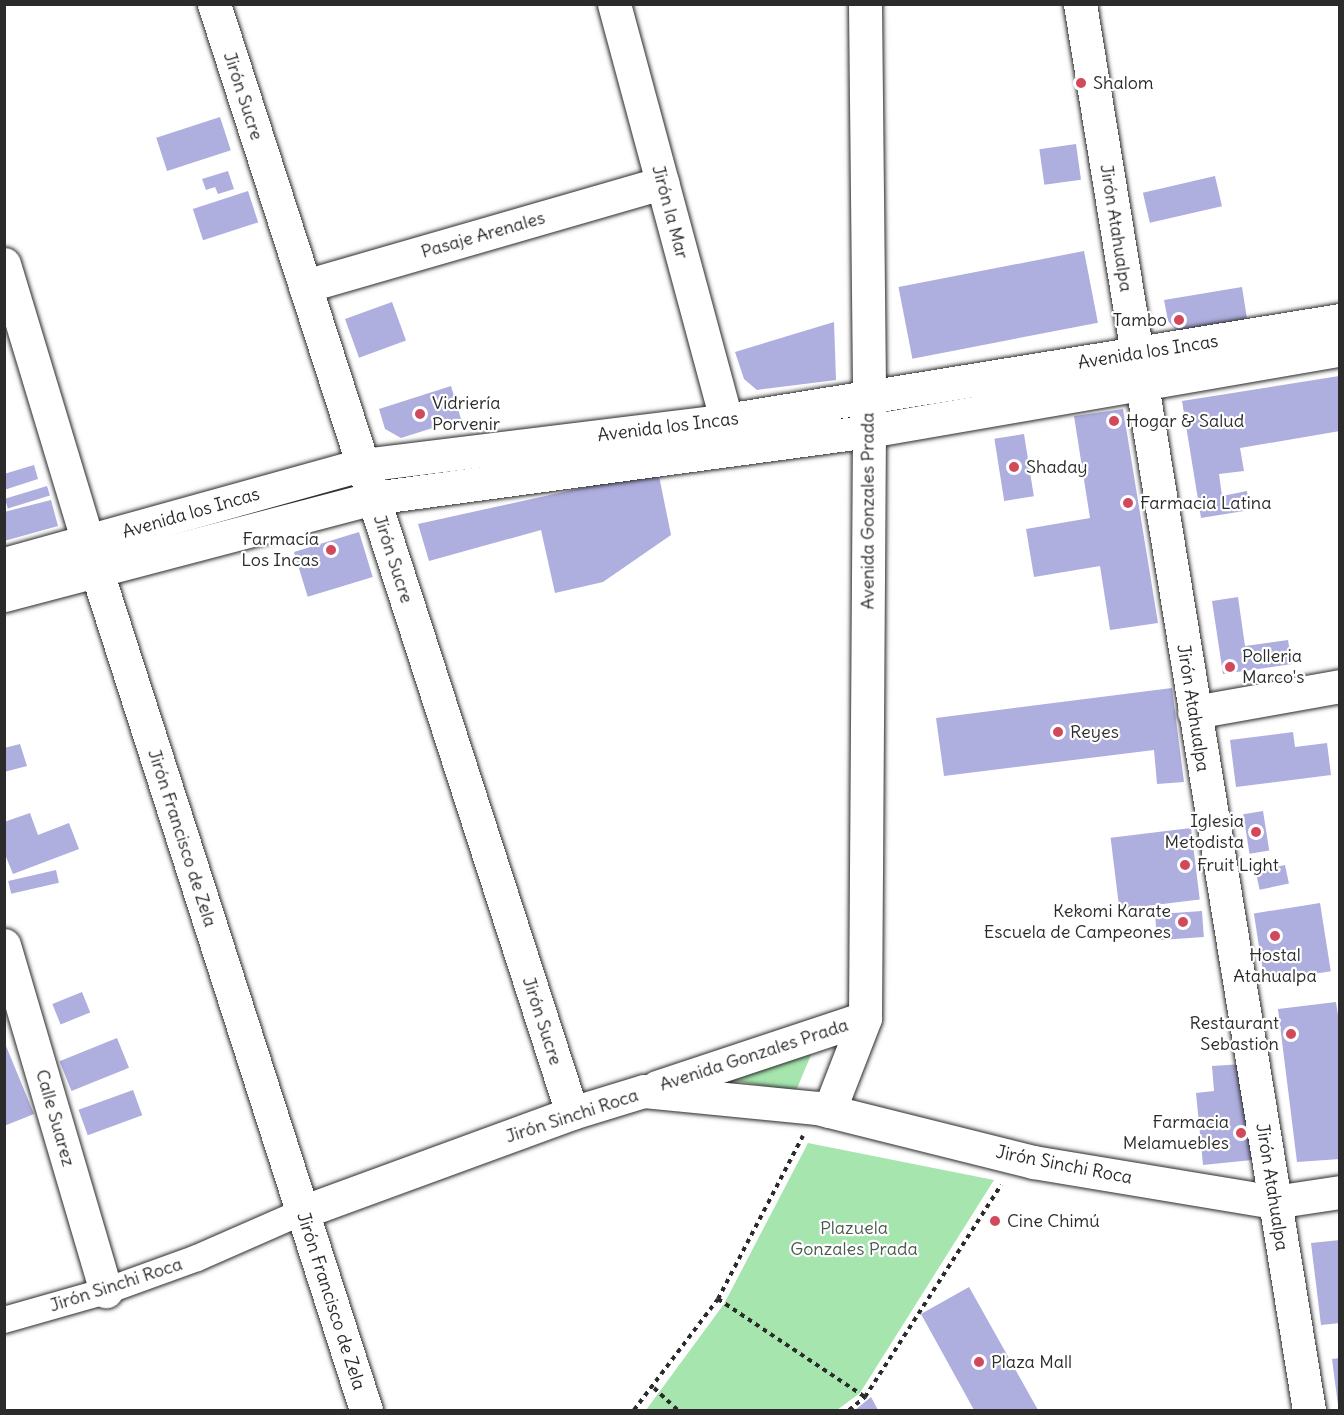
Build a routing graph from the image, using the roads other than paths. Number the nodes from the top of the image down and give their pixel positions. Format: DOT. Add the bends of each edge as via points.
graph roads {
  1 [pos="214,4"];
  2 [pos="614,4"];
  3 [pos="865,4"];
  4 [pos="1080,4"];
  5 [pos="662,183"];
  6 [pos="4,264"];
  7 [pos="305,286"];
  8 [pos="1340,320"];
  9 [pos="1340,350"];
  10 [pos="1138,369"];
  11 [pos="869,396"];
  12 [pos="726,420"];
  13 [pos="869,431"];
  14 [pos="362,465"];
  15 [pos="373,498"];
  16 [pos="93,556"];
  17 [pos="4,564"];
  18 [pos="4,596"];
  19 [pos="1340,686"];
  20 [pos="1194,712"];
  21 [pos="4,945"];
  22 [pos="865,1018"];
  23 [pos="644,1091"];
  24 [pos="823,1109"];
  25 [pos="572,1113"];
  26 [pos="1340,1191"];
  27 [pos="1274,1202"];
  28 [pos="302,1212"];
  29 [pos="106,1291"];
  30 [pos="4,1320"];
  31 [pos="366,1410"];
  32 [pos="1309,1410"];
  1 -- 7 [label="street, Jirón Sucre"];
  2 -- 5 [label="street, Jirón la Mar"];
  3 -- 11 [label="street, Avenida Gonzales Prada"];
  4 -- 10 [label="street, Jirón Atahualpa"];
  5 -- 7 [label="street, Pasaje Arenales"];
  5 -- 12 [label="street, Jirón la Mar"];
  6 -- 16 [label="street, Jirón Francisco de Zela"];
  7 -- 14 [label="street, Jirón Sucre"];
  8 -- 10 [label="street, Avenida los Incas"];
  9 -- 10 [label="street, Avenida los Incas"];
  10 -- 11 [label="street, Avenida los Incas"];
  10 -- 13 [label="street, Avenida los Incas"];
  10 -- 20 [label="street, Jirón Atahualpa"];
  11 -- 12 [label="street, Avenida los Incas"];
  11 -- 13 [label="street, Avenida Gonzales Prada"];
  12 -- 14 [label="street, Avenida los Incas"];
  13 -- 15 [label="street, Avenida los Incas"];
  13 -- 22 [label="street, Avenida Gonzales Prada"];
  14 -- 15 [label="street, Jirón Sucre"];
  14 -- 16 [label="street, Avenida los Incas"];
  15 -- 16 [label="street, Avenida los Incas"];
  15 -- 25 [label="street, Jirón Sucre"];
  16 -- 17 [label="street, Avenida los Incas"];
  16 -- 18 [label="street, Avenida los Incas"];
  16 -- 28 [label="street, Jirón Francisco de Zela"];
  19 -- 20 [label="street"];
  20 -- 27 [label="street, Jirón Atahualpa"];
  21 -- 29 [label="street, Calle Suarez"];
  22 -- 23 [label="street, Avenida Gonzales Prada"];
  22 -- 24 [label="street, Avenida Gonzales Prada"];
  23 -- 24 [label="street, Jirón Sinchi Roca"];
  23 -- 25 [label="street, Jirón Sinchi Roca"];
  24 -- 27 [label="street, Jirón Sinchi Roca" via="1014,1157"];
  25 -- 28 [label="street, Jirón Sinchi Roca"];
  26 -- 27 [label="street, Jirón Sinchi Roca"];
  27 -- 32 [label="street, Jirón Atahualpa"];
  28 -- 29 [label="street, Jirón Sinchi Roca" via="197,1258"];
  28 -- 31 [label="street, Jirón Francisco de Zela"];
  29 -- 30 [label="street, Jirón Sinchi Roca"];
}
